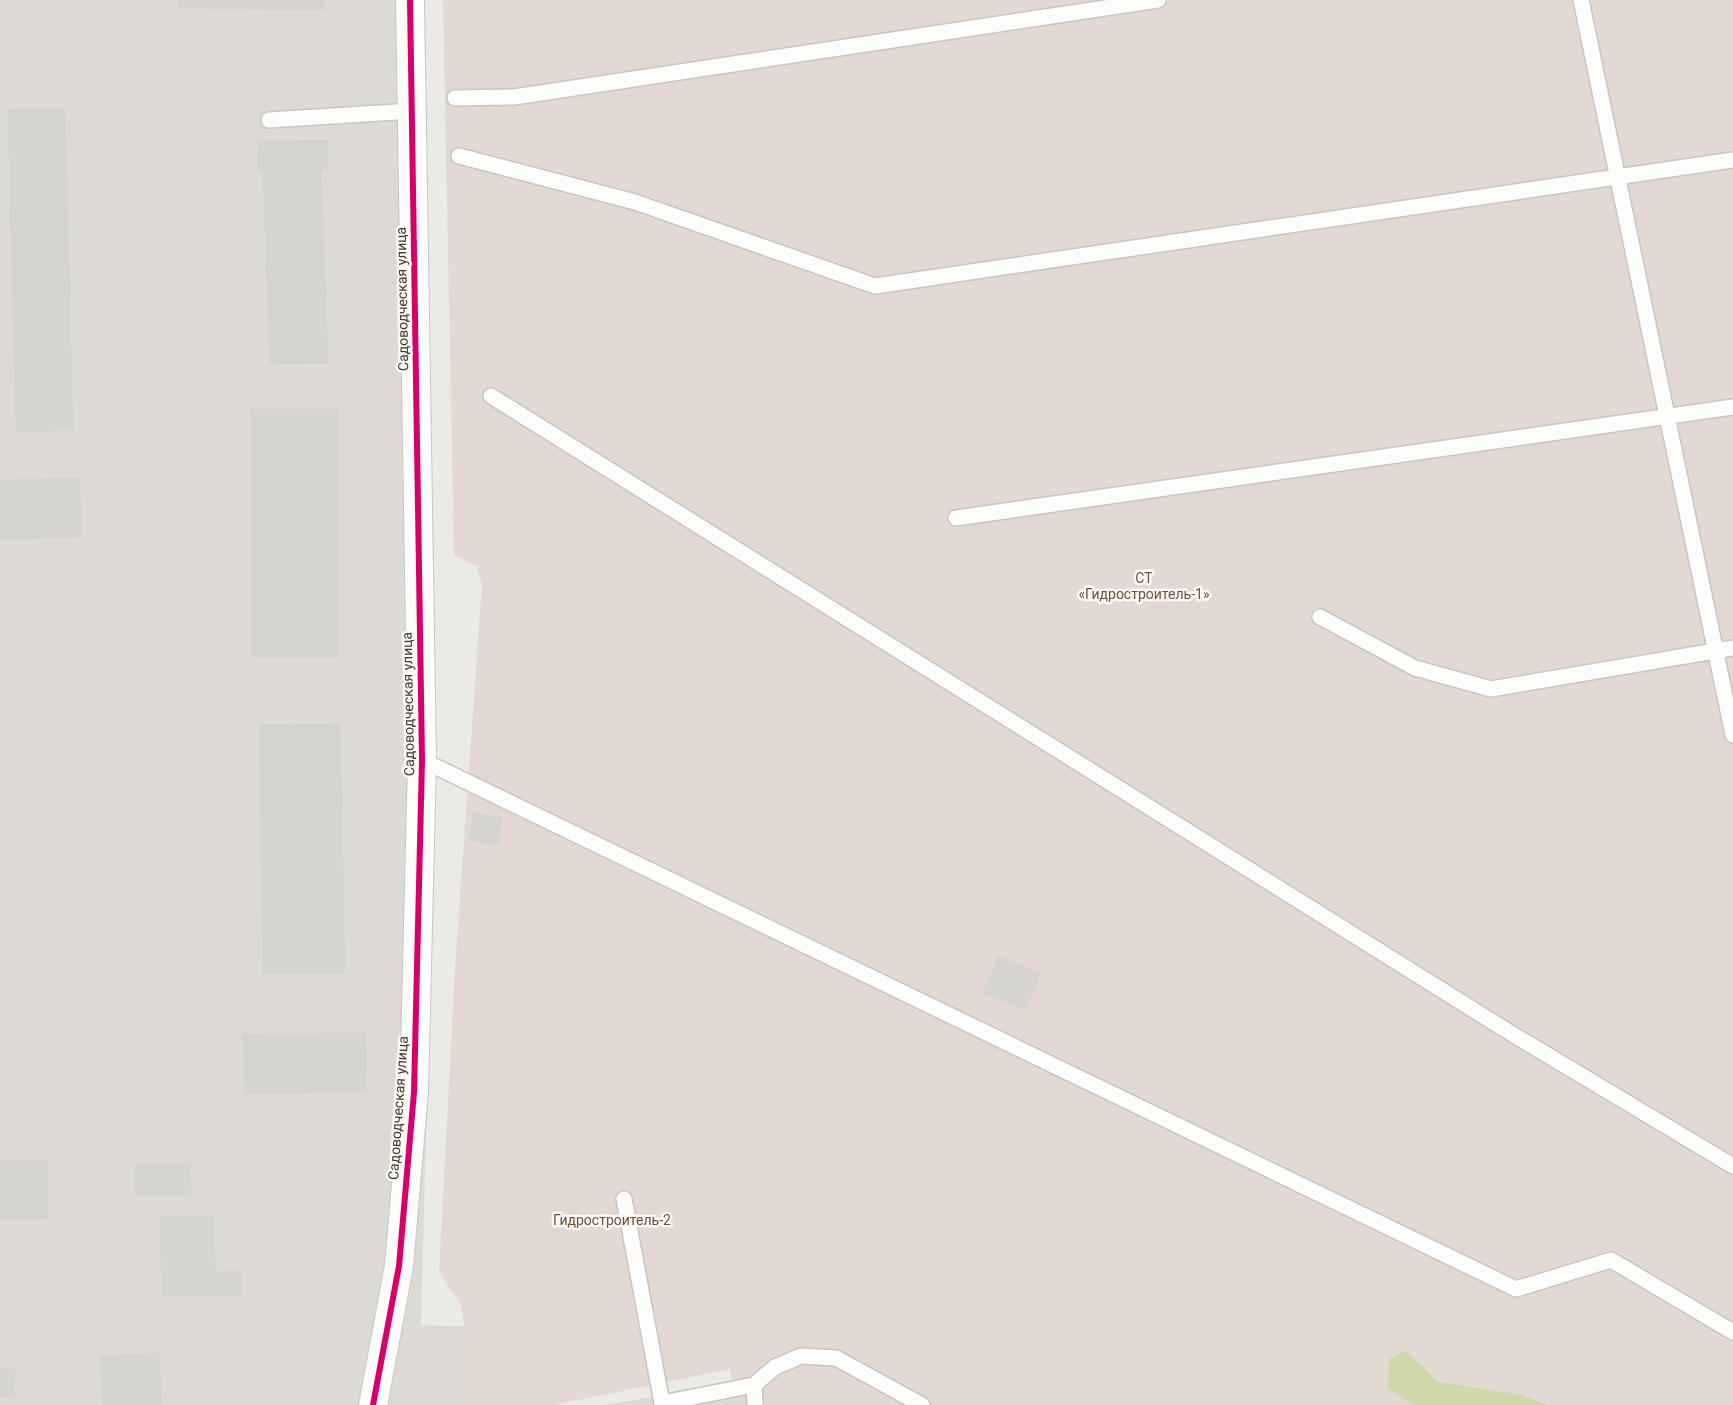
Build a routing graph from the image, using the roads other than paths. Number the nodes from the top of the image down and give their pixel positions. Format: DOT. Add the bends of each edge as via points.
graph roads {
  1 [pos="410,0"];
  2 [pos="1158,0"];
  3 [pos="1581,0"];
  4 [pos="455,98"];
  5 [pos="412,111"];
  6 [pos="269,120"];
  7 [pos="459,156"];
  8 [pos="1733,160"];
  9 [pos="1618,177"];
  10 [pos="491,396"];
  11 [pos="1733,407"];
  12 [pos="1667,416"];
  13 [pos="956,518"];
  14 [pos="1320,617"];
  15 [pos="1733,648"];
  16 [pos="1716,650"];
  17 [pos="1733,735"];
  18 [pos="422,760"];
  19 [pos="1733,1166"];
  20 [pos="624,1198"];
  21 [pos="1733,1332"];
  22 [pos="754,1385"];
  23 [pos="373,1405"];
  24 [pos="755,1405"];
  25 [pos="922,1405"];
  1 -- 5 [label="street, Садоводческая улица"];
  2 -- 4 [label="lane" via="514,97"];
  3 -- 9 [label="lane"];
  5 -- 6 [label="lane"];
  5 -- 18 [label="street, Садоводческая улица"];
  7 -- 9 [label="lane" via="635,202 875,286"];
  8 -- 9 [label="lane"];
  9 -- 12 [label="lane"];
  10 -- 19 [label="lane" via="1500,1027"];
  11 -- 12 [label="lane"];
  12 -- 13 [label="lane"];
  12 -- 16 [label="lane"];
  14 -- 16 [label="lane" via="1415,668 1491,689"];
  15 -- 16 [label="lane"];
  16 -- 17 [label="lane"];
  18 -- 21 [label="lane" via="1516,1289 1611,1260"];
  18 -- 23 [label="street, Садоводческая улица" via="414,1092 399,1266"];
  20 -- 22 [label="lane" via="662,1403"];
  22 -- 24 [label="lane"];
  22 -- 25 [label="lane" via="775,1367 801,1356 836,1358"];
}
